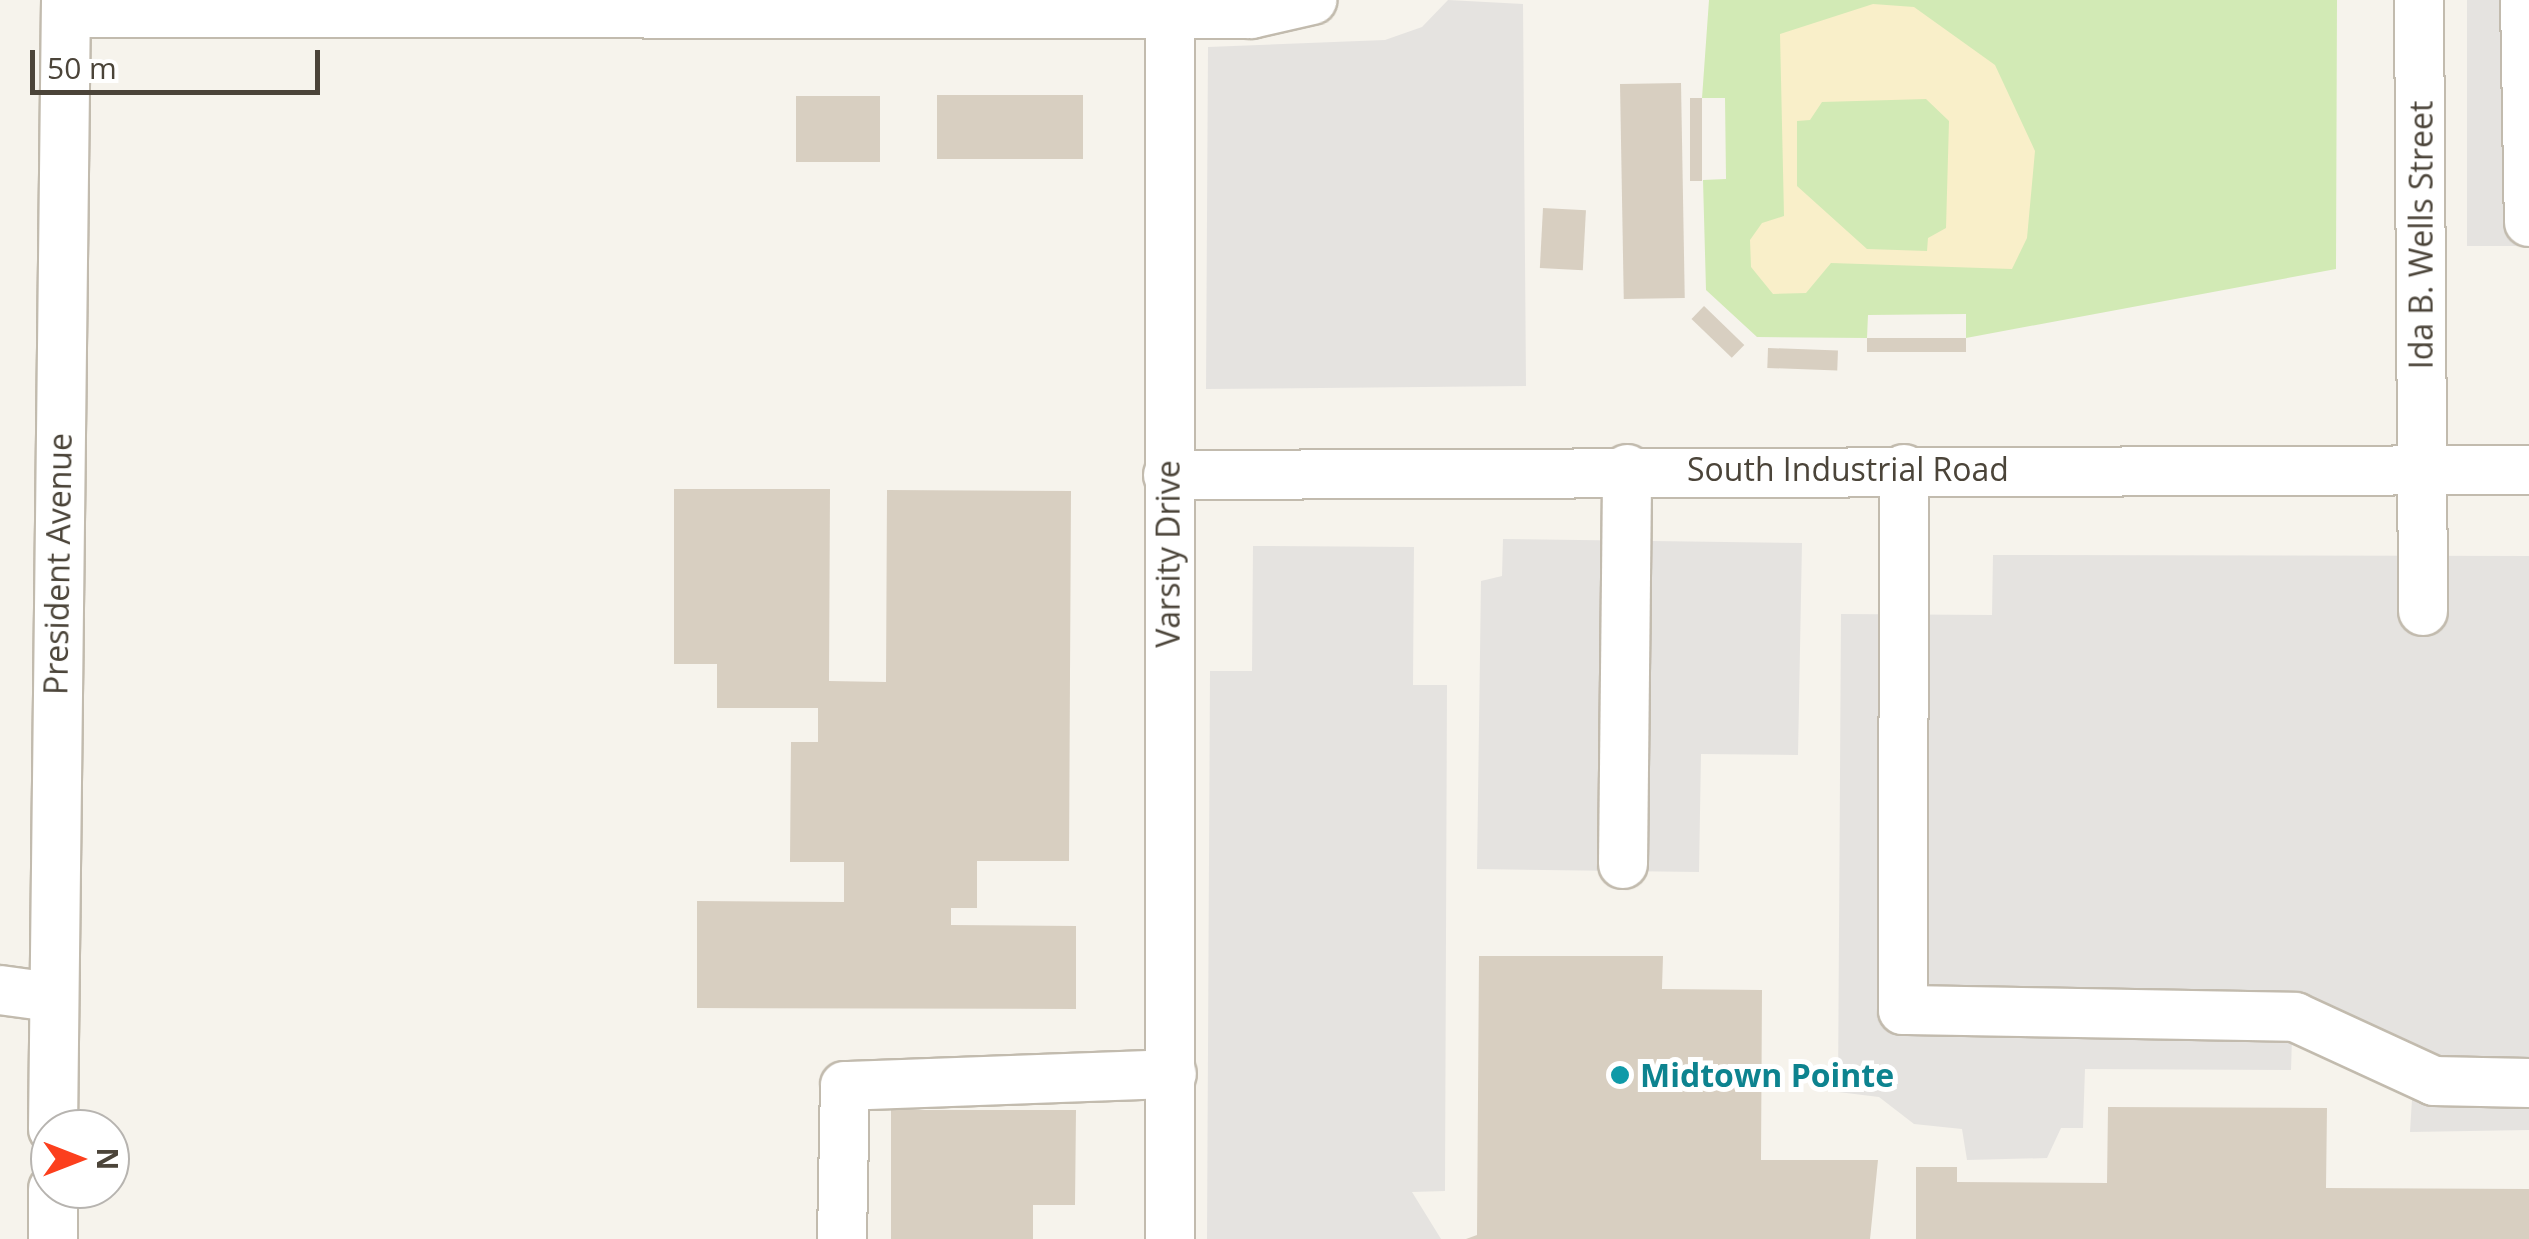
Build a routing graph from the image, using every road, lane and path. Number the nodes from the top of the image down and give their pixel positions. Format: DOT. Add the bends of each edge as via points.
graph roads {
  1 [pos="1312,0"];
  2 [pos="2418,0"];
  3 [pos="2525,0"];
  4 [pos="703,3"];
  5 [pos="66,7"];
  6 [pos="1170,13"];
  7 [pos="2529,222"];
  8 [pos="1627,469"];
  9 [pos="1904,469"];
  10 [pos="2422,470"];
  11 [pos="2529,470"];
  12 [pos="1168,476"];
  13 [pos="2422,611"];
  14 [pos="1624,864"];
  15 [pos="0,990"];
  16 [pos="52,997"];
  17 [pos="1172,1074"];
  18 [pos="2529,1083"];
  19 [pos="53,1109"];
  20 [pos="53,1209"];
  21 [pos="53,1239"];
  22 [pos="842,1239"];
  23 [pos="1170,1239"];
  1 -- 6 [label="street" via="1252,14"];
  2 -- 10 [label="street, Ida B. Wells Street"];
  3 -- 7 [label="street"];
  4 -- 5 [label="street"];
  4 -- 6 [label="street"];
  5 -- 16 [label="street, President Avenue"];
  6 -- 12 [label="street, Varsity Drive"];
  8 -- 9 [label="street, South Industrial Road"];
  8 -- 12 [label="street, South Industrial Road"];
  8 -- 14 [label="street"];
  9 -- 10 [label="street, South Industrial Road"];
  9 -- 18 [label="street" via="1903,1010 2294,1017 2434,1082"];
  10 -- 11 [label="street, South Industrial Road"];
  10 -- 13 [label="street, Ida B. Wells Street"];
  12 -- 17 [label="street, Varsity Drive"];
  15 -- 16 [label="street"];
  16 -- 19 [label="street, President Avenue"];
  17 -- 22 [label="street" via="845,1086"];
  17 -- 23 [label="street, Varsity Drive"];
  20 -- 21 [label="street"];
}
